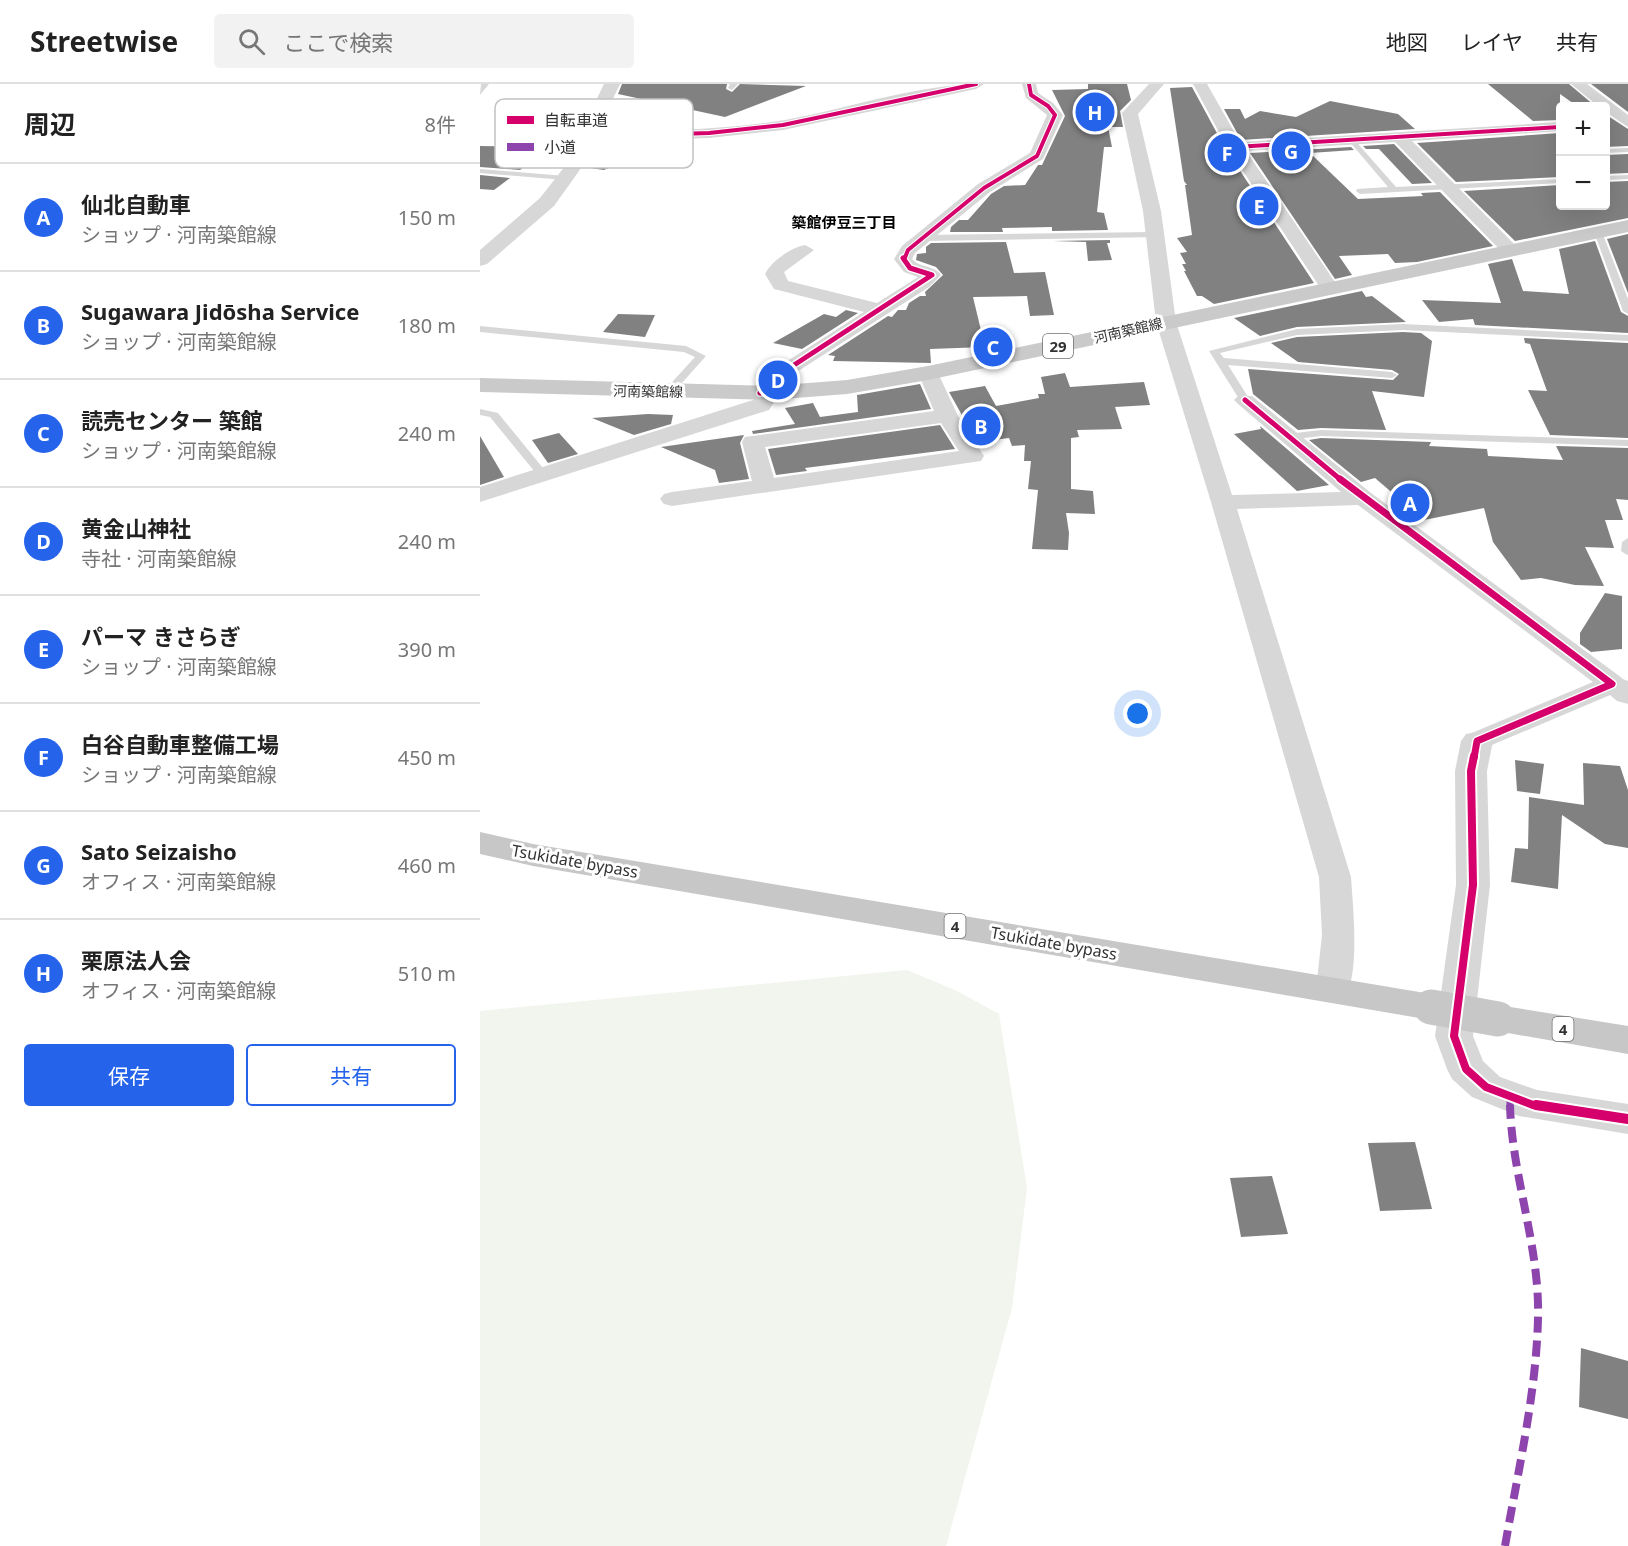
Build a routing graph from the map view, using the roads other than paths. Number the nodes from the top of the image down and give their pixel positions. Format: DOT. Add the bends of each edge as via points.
graph roads {
  1 [pos="485,84"];
  2 [pos="612,84"];
  3 [pos="976,84"];
  4 [pos="1029,84"];
  5 [pos="1157,84"];
  6 [pos="1200,84"];
  7 [pos="1578,84"];
  8 [pos="480,93"];
  9 [pos="605,99"];
  10 [pos="1628,122"];
  11 [pos="1610,124"];
  12 [pos="1556,127"];
  13 [pos="693,134"];
  14 [pos="1398,136"];
  15 [pos="1352,140"];
  16 [pos="1235,147"];
  17 [pos="1628,150"];
  18 [pos="1610,151"];
  19 [pos="570,168"];
  20 [pos="480,171"];
  21 [pos="1628,177"];
  22 [pos="565,178"];
  23 [pos="1610,178"];
  24 [pos="1556,181"];
  25 [pos="1447,188"];
  26 [pos="1394,189"];
  27 [pos="1360,192"];
  28 [pos="1628,225"];
  29 [pos="1598,232"];
  30 [pos="1155,235"];
  31 [pos="923,238"];
  32 [pos="806,250"];
  33 [pos="1510,250"];
  34 [pos="480,260"];
  35 [pos="1330,288"];
  36 [pos="881,310"];
  37 [pos="1628,311"];
  38 [pos="1166,322"];
  39 [pos="480,329"];
  40 [pos="1628,338"];
  41 [pos="1219,361"];
  42 [pos="928,373"];
  43 [pos="1392,375"];
  44 [pos="480,385"];
  45 [pos="669,391"];
  46 [pos="765,393"];
  47 [pos="1245,400"];
  48 [pos="480,412"];
  49 [pos="947,416"];
  50 [pos="1287,437"];
  51 [pos="1628,443"];
  52 [pos="543,475"];
  53 [pos="765,487"];
  54 [pos="480,495"];
  55 [pos="1363,498"];
  56 [pos="672,499"];
  57 [pos="1223,502"];
  58 [pos="1628,542"];
  59 [pos="1627,551"];
  60 [pos="1620,689"];
  61 [pos="1477,741"];
  62 [pos="480,843"];
  63 [pos="1333,989"];
  64 [pos="1628,1040"];
  65 [pos="1628,1119"];
  1 -- 8 [label="lane"];
  2 -- 9 [label="street"];
  3 -- 13 [label="street" via="786,124 739,132"];
  4 -- 31 [label="street" via="1031,95 1055,115 1037,156 984,188"];
  5 -- 30 [label="street" via="1130,113"];
  6 -- 16 [label="street"];
  7 -- 10 [label="street"];
  10 -- 11 [label="street"];
  12 -- 14 [label="street"];
  14 -- 15 [label="street"];
  14 -- 25 [label="street"];
  15 -- 16 [label="street"];
  15 -- 26 [label="lane"];
  16 -- 35 [label="street"];
  17 -- 18 [label="lane"];
  19 -- 22 [label="street"];
  20 -- 22 [label="lane"];
  21 -- 23 [label="lane"];
  22 -- 34 [label="street" via="547,202"];
  24 -- 25 [label="lane"];
  25 -- 26 [label="lane"];
  25 -- 33 [label="street"];
  26 -- 27 [label="lane"];
  28 -- 29 [label="main road, 河南築館線 / 29"];
  29 -- 33 [label="main road, 河南築館線 / 29"];
  29 -- 37 [label="lane"];
  30 -- 31 [label="lane"];
  30 -- 38 [label="street"];
  31 -- 36 [label="street" via="903,259 909,268 932,275"];
  32 -- 36 [label="street" via="777,269 774,274 781,285"];
  33 -- 35 [label="main road, 河南築館線 / 29"];
  35 -- 38 [label="main road, 河南築館線 / 29"];
  36 -- 46 [label="street" via="768,382"];
  38 -- 42 [label="main road, 河南築館線 / 29"];
  38 -- 57 [label="street"];
  39 -- 45 [label="lane" via="686,349 701,356"];
  40 -- 41 [label="lane" via="1422,327 1297,332 1214,351"];
  41 -- 43 [label="lane"];
  41 -- 47 [label="lane"];
  42 -- 46 [label="main road, 河南築館線 / 29" via="847,387"];
  42 -- 49 [label="street"];
  44 -- 45 [label="main road, 河南築館線 / 29"];
  45 -- 46 [label="main road, 河南築館線 / 29"];
  46 -- 52 [label="street" via="761,405"];
  47 -- 50 [label="street"];
  48 -- 52 [label="lane" via="494,415"];
  49 -- 53 [label="street" via="753,442"];
  49 -- 53 [label="street" via="973,456"];
  50 -- 51 [label="lane" via="1321,433"];
  50 -- 55 [label="street"];
  52 -- 54 [label="street"];
  53 -- 56 [label="street"];
  55 -- 57 [label="street"];
  55 -- 60 [label="street"];
  57 -- 63 [label="street" via="1335,877 1338,935"];
  58 -- 59 [label="lane"];
  60 -- 61 [label="street"];
  61 -- 65 [label="street" via="1471,771 1473,885 1454,1036 1466,1069 1486,1087 1533,1106"];
  62 -- 63 [label="highway, Tsukidate bypass / 4"];
  63 -- 64 [label="highway, Tsukidate bypass / 4, bridge"];
}
